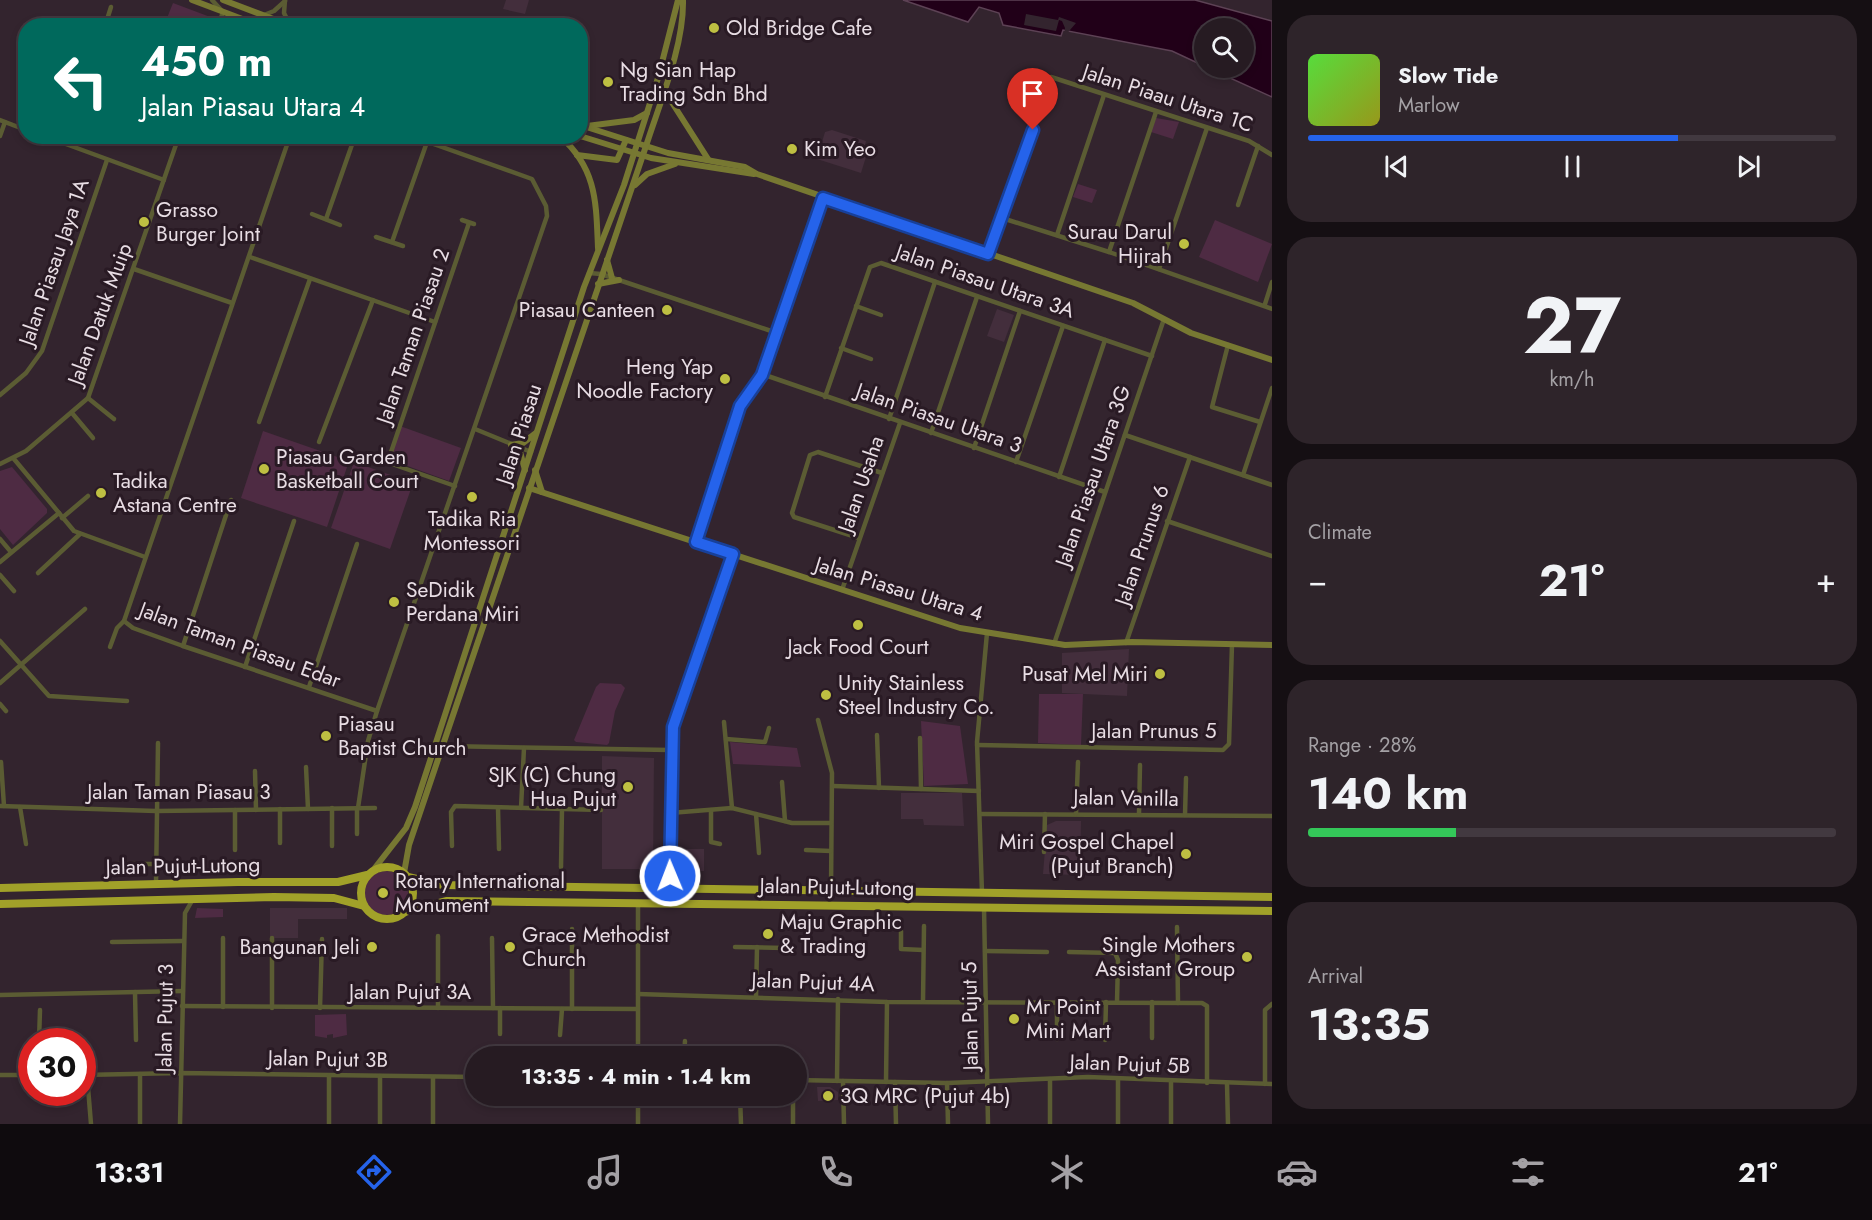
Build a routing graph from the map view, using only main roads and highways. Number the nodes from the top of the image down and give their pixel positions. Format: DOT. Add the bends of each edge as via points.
graph roads {
  1 [pos="370,872"];
  2 [pos="406,875"];
  3 [pos="0,888"];
  4 [pos="1272,897"];
  5 [pos="0,904"];
  6 [pos="364,906"];
  7 [pos="1272,911"];
  8 [pos="404,912"];
  1 -- 2 [label="highway" via="384,866"];
  1 -- 3 [label="highway, Jalan Pujut-Lutong" via="338,882"];
  1 -- 6 [label="highway" via="360,890"];
  2 -- 4 [label="highway, Jalan Pujut-Lutong" via="443,885"];
  2 -- 8 [label="highway" via="413,895"];
  5 -- 6 [label="highway, Jalan Pujut-Lutong" via="334,898"];
  6 -- 8 [label="highway" via="381,918 397,917"];
  7 -- 8 [label="highway, Jalan Pujut-Lutong" via="447,901"];
}
